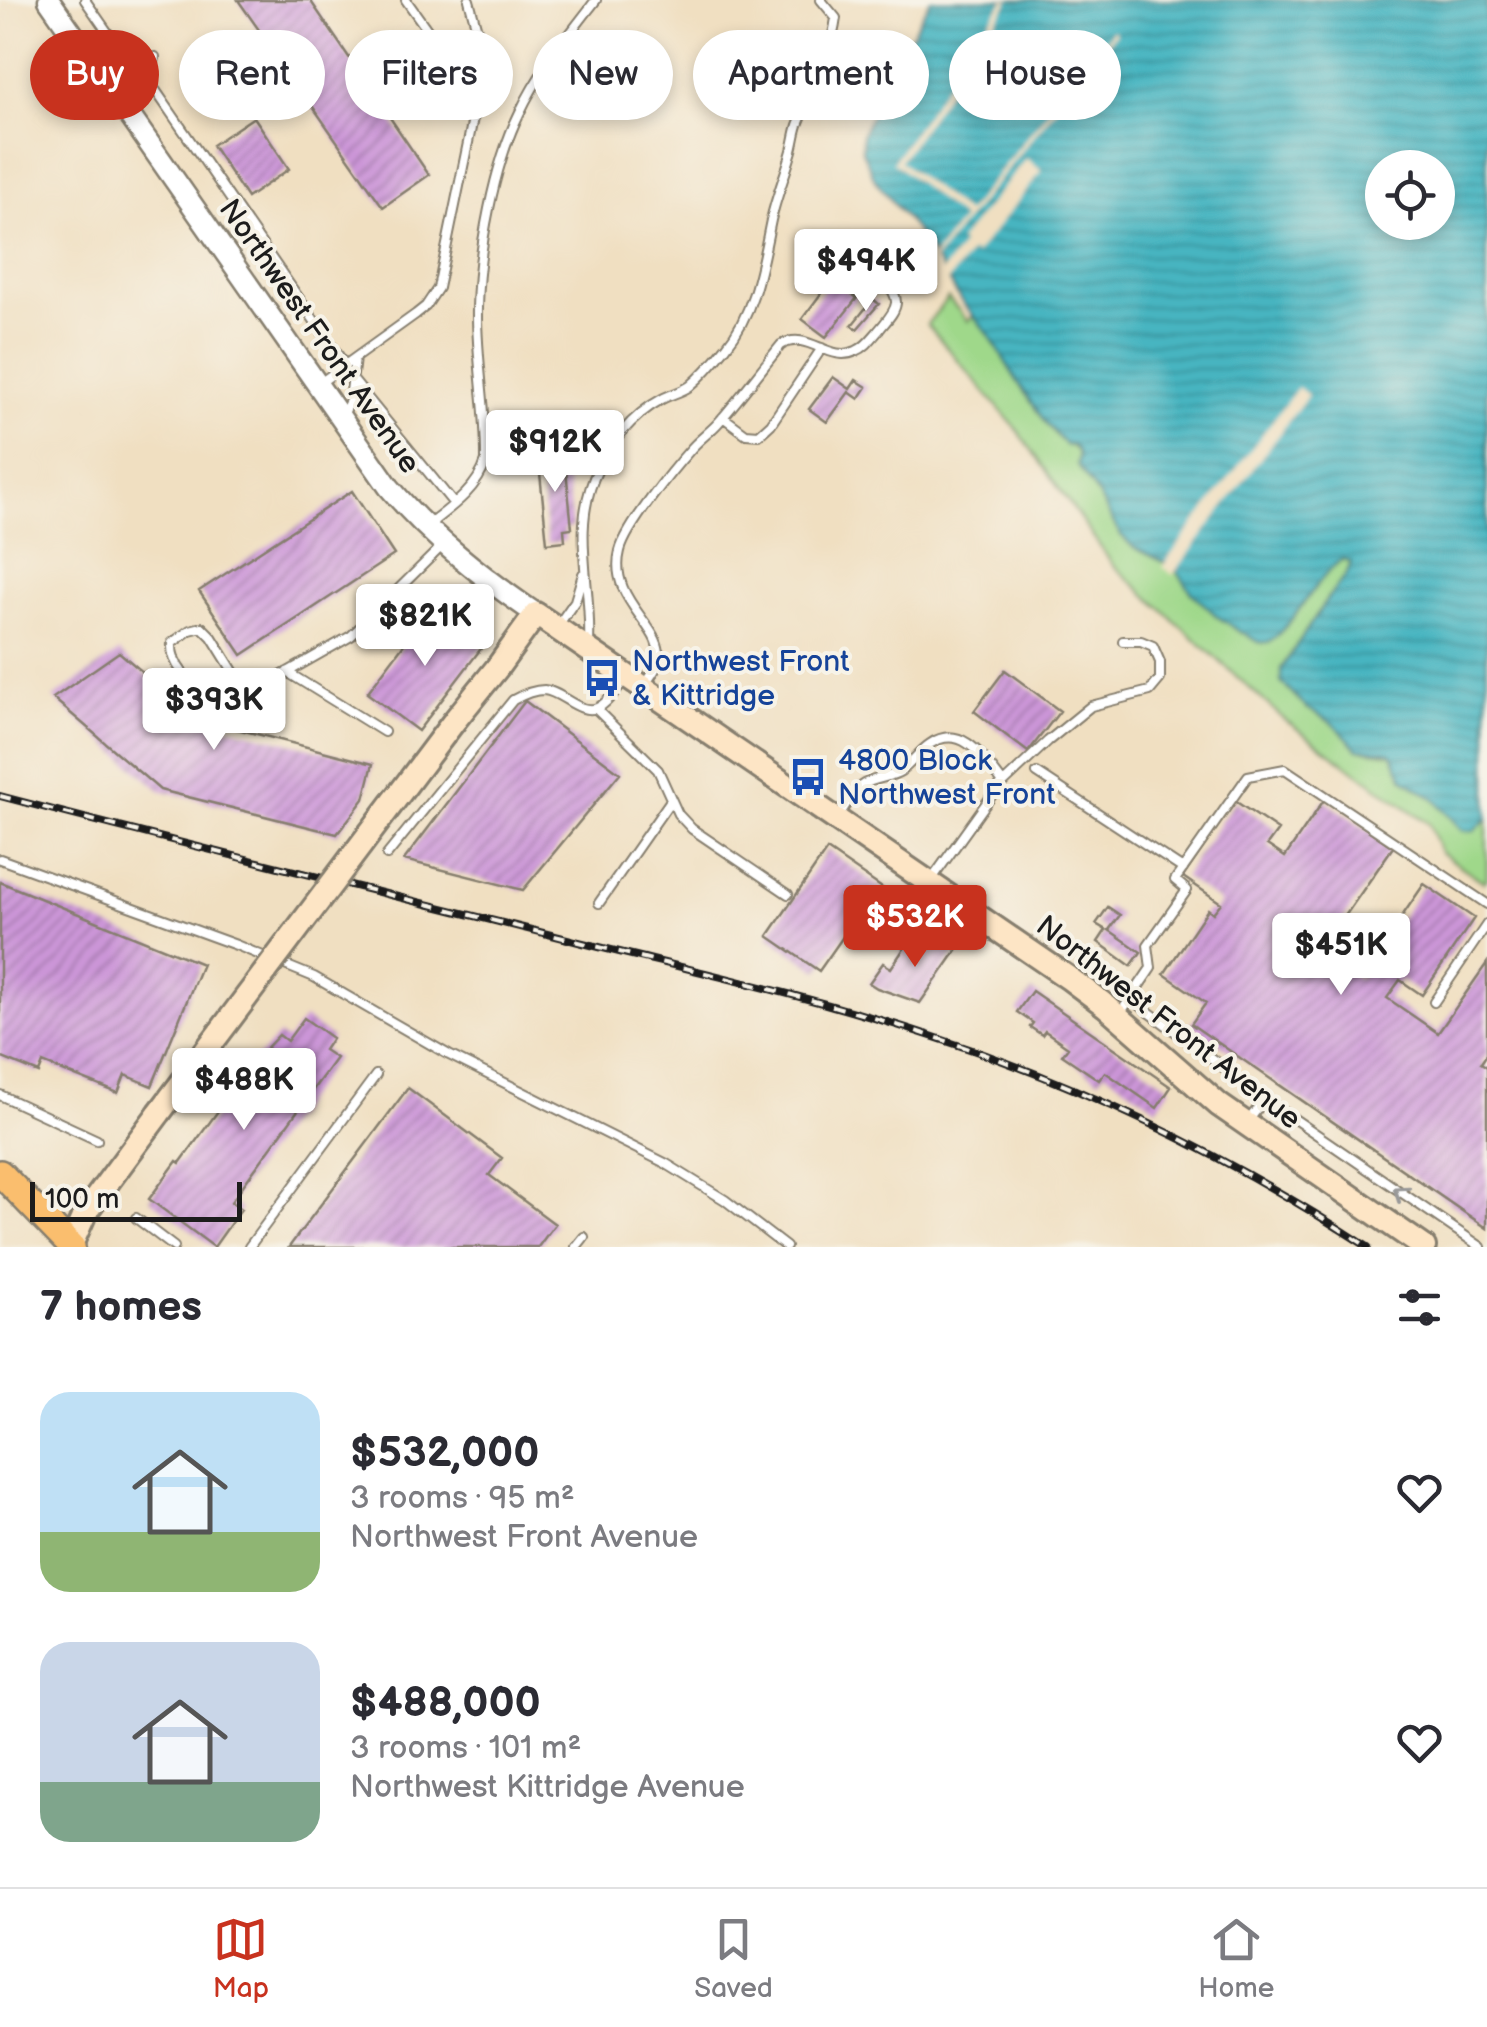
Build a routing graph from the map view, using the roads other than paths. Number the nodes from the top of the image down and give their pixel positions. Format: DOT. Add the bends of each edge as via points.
graph roads {
  1 [pos="49,0"];
  2 [pos="85,0"];
  3 [pos="406,0"];
  4 [pos="470,0"];
  5 [pos="596,0"];
  6 [pos="821,0"];
  7 [pos="106,30"];
  8 [pos="427,30"];
  9 [pos="478,30"];
  10 [pos="159,98"];
  11 [pos="472,120"];
  12 [pos="853,258"];
  13 [pos="822,348"];
  14 [pos="355,358"];
  15 [pos="345,365"];
  16 [pos="353,380"];
  17 [pos="316,386"];
  18 [pos="723,416"];
  19 [pos="340,420"];
  20 [pos="454,504"];
  21 [pos="425,527"];
  22 [pos="444,544"];
  23 [pos="584,566"];
  24 [pos="536,614"];
  25 [pos="557,628"];
  26 [pos="1123,641"];
  27 [pos="589,650"];
  28 [pos="287,672"];
  29 [pos="636,681"];
  30 [pos="246,692"];
  31 [pos="596,709"];
  32 [pos="384,732"];
  33 [pos="1037,773"];
  34 [pos="1003,783"];
  35 [pos="670,800"];
  36 [pos="837,818"];
  37 [pos="387,855"];
  38 [pos="0,859"];
  39 [pos="1182,869"];
  40 [pos="929,882"];
  41 [pos="788,894"];
  42 [pos="599,902"];
  43 [pos="1487,904"];
  44 [pos="1487,924"];
  45 [pos="1434,1002"];
  46 [pos="1124,1007"];
  47 [pos="376,1076"];
  48 [pos="0,1095"];
  49 [pos="1266,1099"];
  50 [pos="1246,1124"];
  51 [pos="97,1140"];
  52 [pos="0,1173"];
  53 [pos="136,1218"];
  54 [pos="584,1236"];
  55 [pos="71,1247"];
  56 [pos="174,1247"];
  57 [pos="249,1247"];
  58 [pos="576,1247"];
  59 [pos="786,1247"];
  60 [pos="1424,1247"];
  61 [pos="1480,1247"];
  1 -- 17 [label="street, Northwest Front Avenue"];
  2 -- 7 [label="lane"];
  3 -- 8 [label="lane"];
  4 -- 9 [label="lane"];
  5 -- 20 [label="lane" via="517,116 492,197 477,306 486,461 473,487"];
  6 -- 23 [label="lane" via="836,18 833,41 797,127 745,314 730,343 687,389 636,416 610,448 586,500"];
  10 -- 15 [label="lane"];
  11 -- 14 [label="lane" via="438,288 426,306"];
  12 -- 13 [label="lane" via="890,288 896,305 858,351"];
  13 -- 18 [label="lane" via="797,340 781,345"];
  13 -- 18 [label="lane" via="759,434 746,434"];
  14 -- 15 [label="lane"];
  14 -- 16 [label="lane"];
  15 -- 17 [label="lane"];
  16 -- 19 [label="lane"];
  16 -- 20 [label="lane"];
  17 -- 19 [label="street, Northwest Front Avenue"];
  18 -- 29 [label="lane" via="690,449 621,545 620,586 659,650 658,663"];
  19 -- 21 [label="street, Northwest Front Avenue"];
  20 -- 21 [label="lane"];
  21 -- 22 [label="street, Northwest Front Avenue"];
  22 -- 24 [label="street, Northwest Front Avenue"];
  22 -- 28 [label="lane" via="350,636"];
  23 -- 25 [label="lane" via="575,601"];
  23 -- 27 [label="lane"];
  24 -- 25 [label="main road, Northwest Front Avenue"];
  24 -- 55 [label="main road, bridge" via="84,1213"];
  25 -- 27 [label="main road, Northwest Front Avenue"];
  26 -- 34 [label="lane" via="1153,646 1160,679 1150,691 1091,706"];
  27 -- 29 [label="main road, Northwest Front Avenue"];
  28 -- 30 [label="lane"];
  28 -- 32 [label="lane"];
  29 -- 31 [label="lane"];
  29 -- 36 [label="main road, Northwest Front Avenue"];
  30 -- 30 [label="lane" via="211,700 188,680 172,656 172,643 202,627"];
  31 -- 35 [label="lane" via="658,770"];
  31 -- 37 [label="lane" via="548,691 514,700"];
  33 -- 39 [label="lane"];
  34 -- 36 [label="lane" via="972,745 945,736 904,769 863,784"];
  34 -- 40 [label="lane"];
  35 -- 41 [label="lane" via="692,829"];
  35 -- 42 [label="lane"];
  36 -- 40 [label="main road, Northwest Front Avenue"];
  38 -- 59 [label="lane" via="314,977 449,1056 665,1163"];
  39 -- 43 [label="lane" via="1248,776 1285,769"];
  39 -- 46 [label="lane" via="1175,880 1187,890 1148,944 1151,968"];
  40 -- 46 [label="main road, Northwest Front Avenue" via="1070,979"];
  44 -- 45 [label="lane"];
  46 -- 49 [label="lane"];
  46 -- 50 [label="main road, Northwest Front Avenue" via="1183,1076"];
  47 -- 57 [label="lane"];
  48 -- 51 [label="lane"];
  49 -- 50 [label="lane"];
  61 -- 49 [label="lane, one-way"];
  50 -- 60 [label="main road, Northwest Front Avenue"];
  52 -- 55 [label="highway"];
  53 -- 56 [label="lane"];
  54 -- 58 [label="lane"];
}
